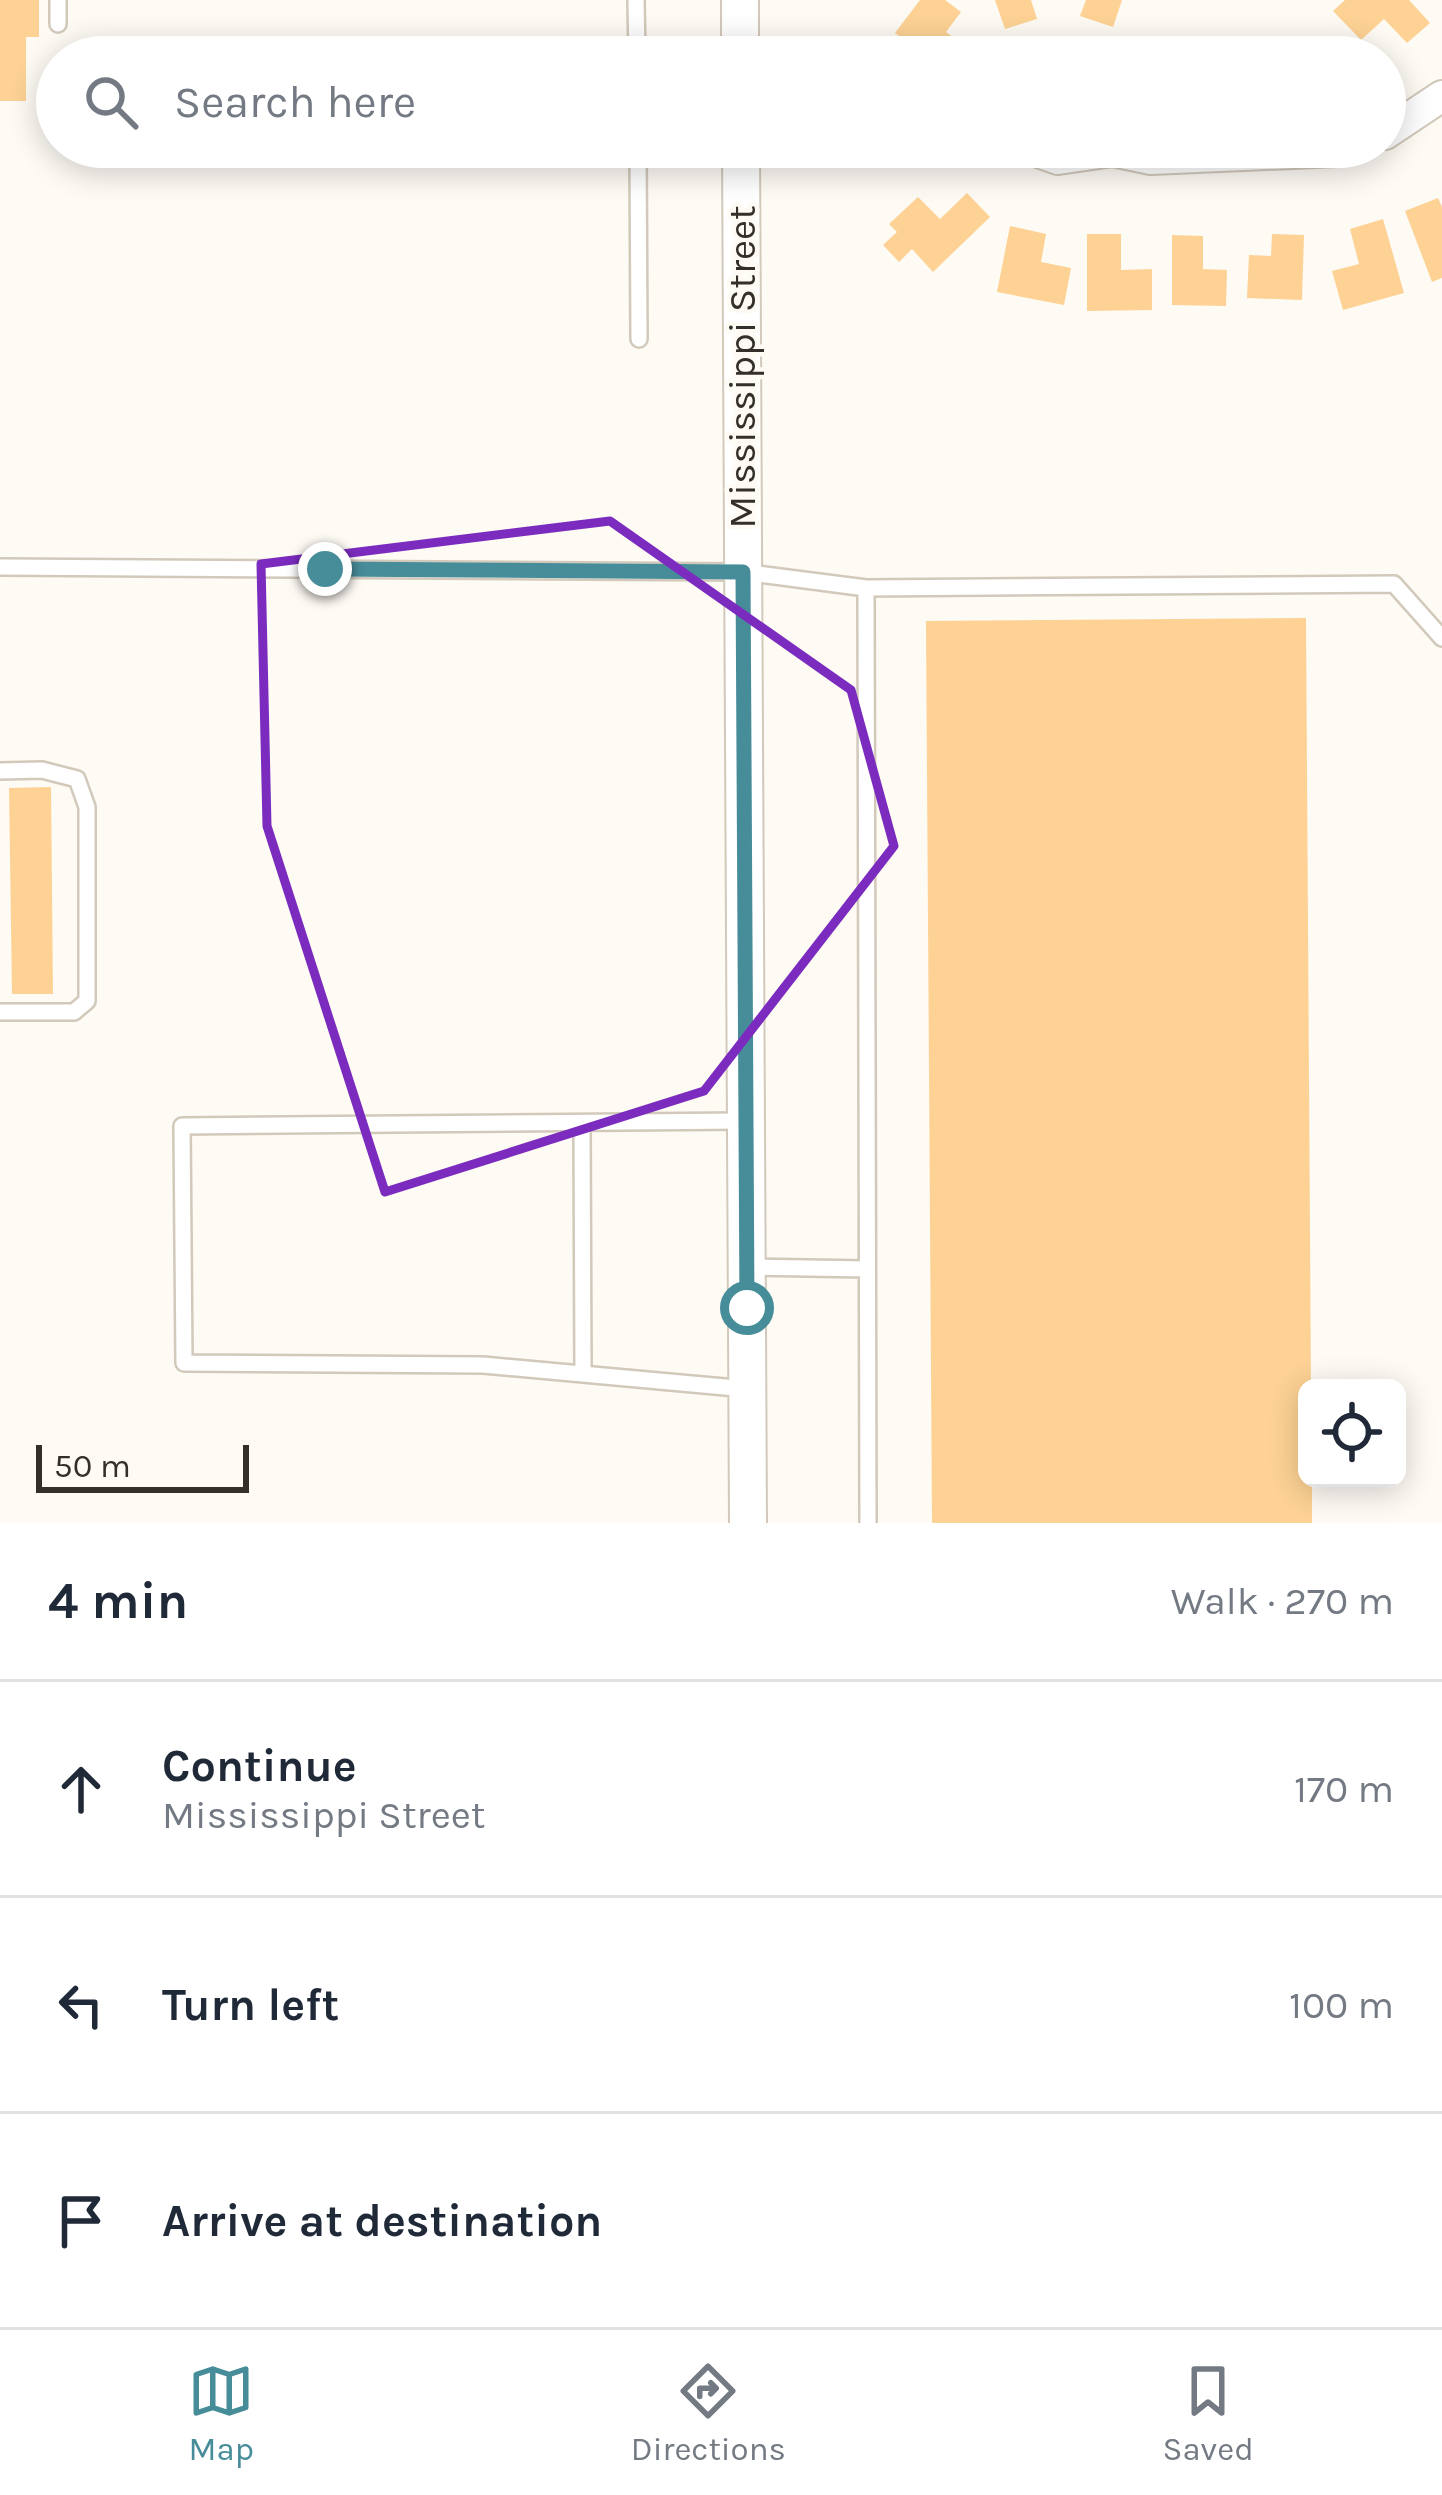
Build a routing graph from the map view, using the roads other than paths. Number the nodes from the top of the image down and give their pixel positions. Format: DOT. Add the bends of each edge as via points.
graph roads {
  1 [pos="58,0"];
  2 [pos="636,0"];
  3 [pos="740,0"];
  4 [pos="58,24"];
  5 [pos="637,36"];
  6 [pos="740,36"];
  7 [pos="1442,97"];
  8 [pos="1406,120"];
  9 [pos="638,168"];
  10 [pos="741,168"];
  11 [pos="639,339"];
  12 [pos="0,567"];
  13 [pos="743,572"];
  14 [pos="866,588"];
  15 [pos="1442,638"];
  16 [pos="0,771"];
  17 [pos="0,1012"];
  18 [pos="746,1121"];
  19 [pos="582,1124"];
  20 [pos="747,1267"];
  21 [pos="867,1269"];
  22 [pos="583,1372"];
  23 [pos="748,1389"];
  24 [pos="748,1523"];
  25 [pos="868,1523"];
  1 -- 4 [label="lane"];
  2 -- 5 [label="lane"];
  3 -- 6 [label="street"];
  7 -- 8 [label="street"];
  9 -- 11 [label="lane"];
  10 -- 13 [label="street, Mississippi Street"];
  12 -- 13 [label="lane"];
  13 -- 14 [label="lane"];
  13 -- 18 [label="street, Mississippi Street"];
  14 -- 15 [label="lane" via="1394,584"];
  14 -- 21 [label="lane"];
  16 -- 17 [label="lane" via="77,779 87,807 87,1001 74,1012"];
  18 -- 19 [label="lane"];
  18 -- 20 [label="street, Mississippi Street"];
  19 -- 22 [label="lane"];
  19 -- 22 [label="lane" via="182,1126 184,1363"];
  20 -- 21 [label="lane"];
  20 -- 23 [label="street, Mississippi Street"];
  21 -- 25 [label="lane"];
  22 -- 23 [label="lane"];
  23 -- 24 [label="street, Mississippi Street"];
}
